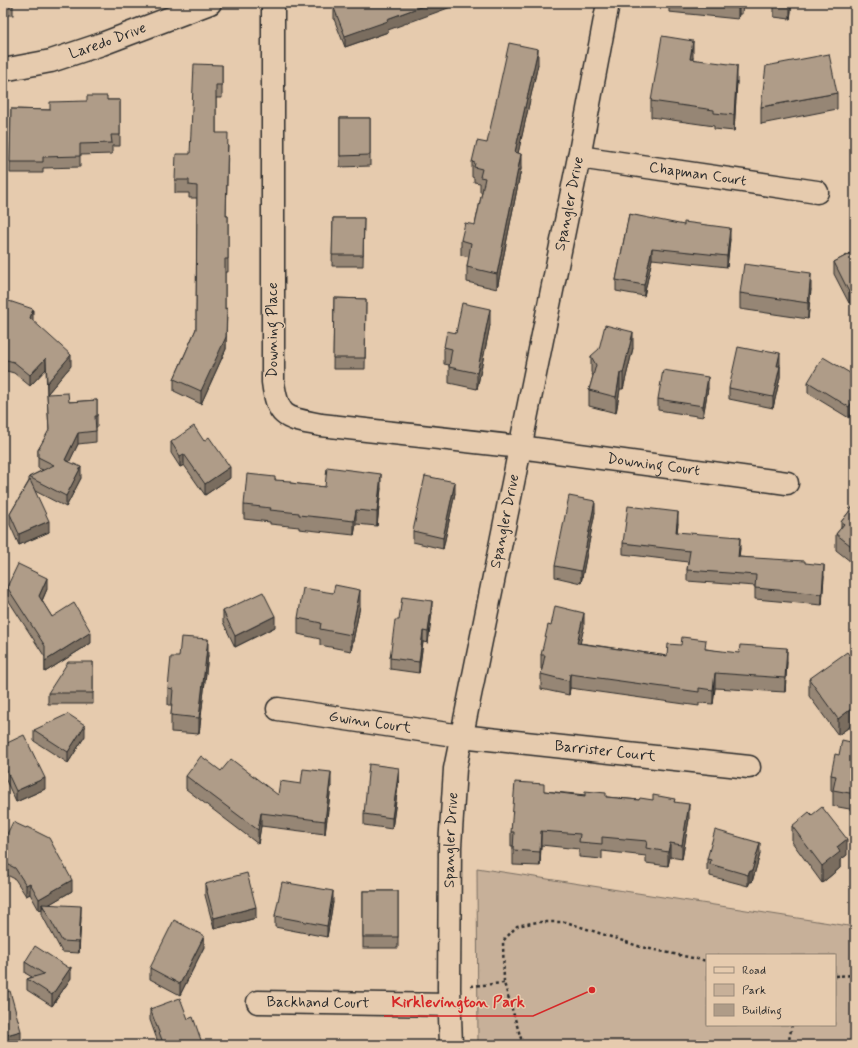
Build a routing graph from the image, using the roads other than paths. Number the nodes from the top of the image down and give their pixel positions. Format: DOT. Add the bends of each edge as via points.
graph roads {
  1 [pos="210,3"];
  2 [pos="273,3"];
  3 [pos="608,3"];
  4 [pos="3,70"];
  5 [pos="579,157"];
  6 [pos="817,192"];
  7 [pos="520,447"];
  8 [pos="787,483"];
  9 [pos="278,709"];
  10 [pos="461,736"];
  11 [pos="749,767"];
  12 [pos="450,997"];
  13 [pos="258,1002"];
  14 [pos="451,1045"];
  1 -- 4 [label="street, Laredo Drive" via="51,61"];
  2 -- 7 [label="street, Downing Place" via="275,400 290,419 321,425"];
  3 -- 5 [label="street, Spangler Drive"];
  5 -- 6 [label="street, Chapman Court"];
  5 -- 7 [label="street, Spangler Drive"];
  7 -- 8 [label="street, Downing Court"];
  7 -- 10 [label="street, Spangler Drive"];
  9 -- 10 [label="street, Gwinn Court"];
  10 -- 11 [label="street, Barrister Court"];
  10 -- 12 [label="street, Spangler Drive" via="455,769 450,846"];
  12 -- 13 [label="street, Backhand Court"];
  12 -- 14 [label="street, Spangler Drive"];
}
